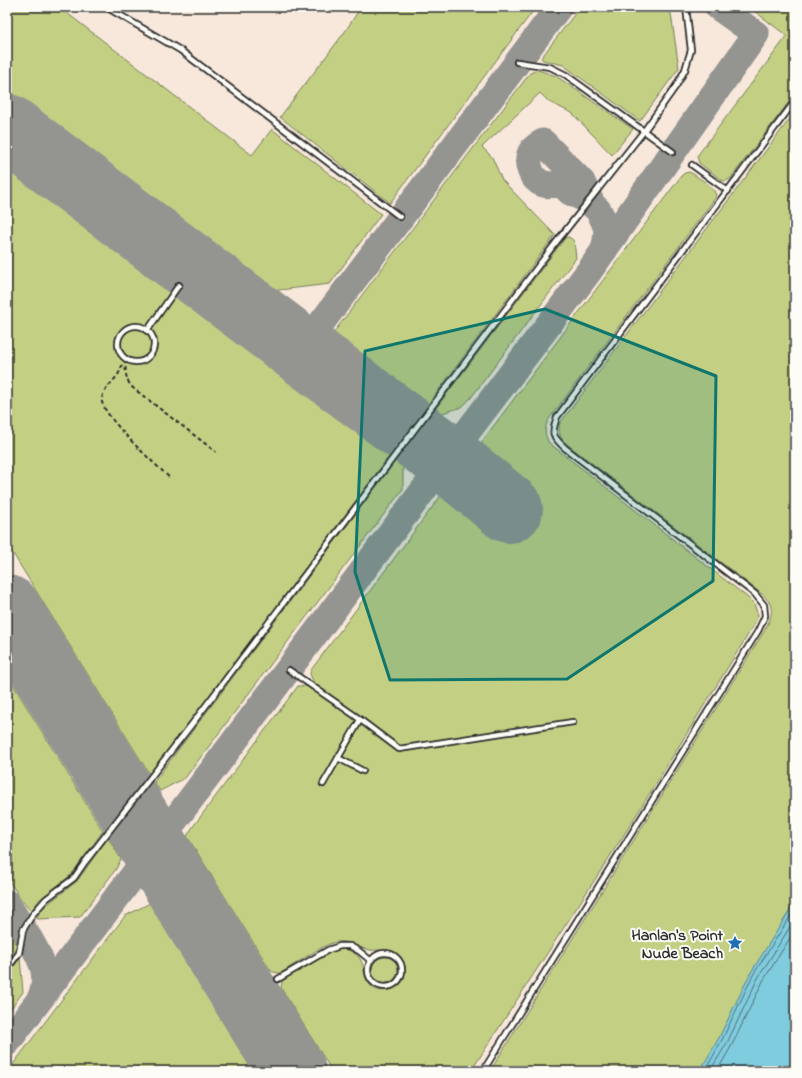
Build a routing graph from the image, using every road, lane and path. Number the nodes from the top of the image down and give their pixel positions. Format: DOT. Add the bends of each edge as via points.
graph roads {
  1 [pos="106,7"];
  2 [pos="686,7"];
  3 [pos="517,62"];
  4 [pos="795,102"];
  5 [pos="644,131"];
  6 [pos="673,152"];
  7 [pos="692,165"];
  8 [pos="728,191"];
  9 [pos="400,217"];
  10 [pos="179,285"];
  11 [pos="147,331"];
  12 [pos="126,359"];
  13 [pos="216,452"];
  14 [pos="170,478"];
  15 [pos="289,670"];
  16 [pos="360,720"];
  17 [pos="573,722"];
  18 [pos="338,758"];
  19 [pos="363,771"];
  20 [pos="323,784"];
  21 [pos="370,960"];
  22 [pos="7,969"];
  23 [pos="278,979"];
  24 [pos="483,1071"];
  1 -- 9 [label="lane" via="180,50"];
  2 -- 5 [label="lane" via="691,50 685,70"];
  3 -- 5 [label="lane" via="550,67 566,75"];
  4 -- 8 [label="lane"];
  5 -- 6 [label="lane"];
  5 -- 22 [label="lane" via="554,245 74,878 46,900 34,914 23,930 19,953"];
  7 -- 8 [label="lane"];
  8 -- 24 [label="lane" via="557,417 553,429 556,439 565,448 755,594 764,605 764,616 758,631"];
  10 -- 11 [label="lane"];
  11 -- 12 [label="lane" via="153,341 152,352 143,361"];
  11 -- 12 [label="lane" via="137,326 122,333 118,344"];
  12 -- 13 [label="path" via="126,379 133,388"];
  12 -- 14 [label="path" via="101,399 102,404 130,439"];
  15 -- 16 [label="lane"];
  16 -- 17 [label="lane" via="399,749"];
  16 -- 18 [label="lane"];
  18 -- 19 [label="lane"];
  18 -- 20 [label="lane"];
  21 -- 21 [label="lane" via="369,977 377,986 388,987 398,982 402,971 395,956 385,953"];
  21 -- 23 [label="lane" via="350,946 340,946 328,950"];
}
